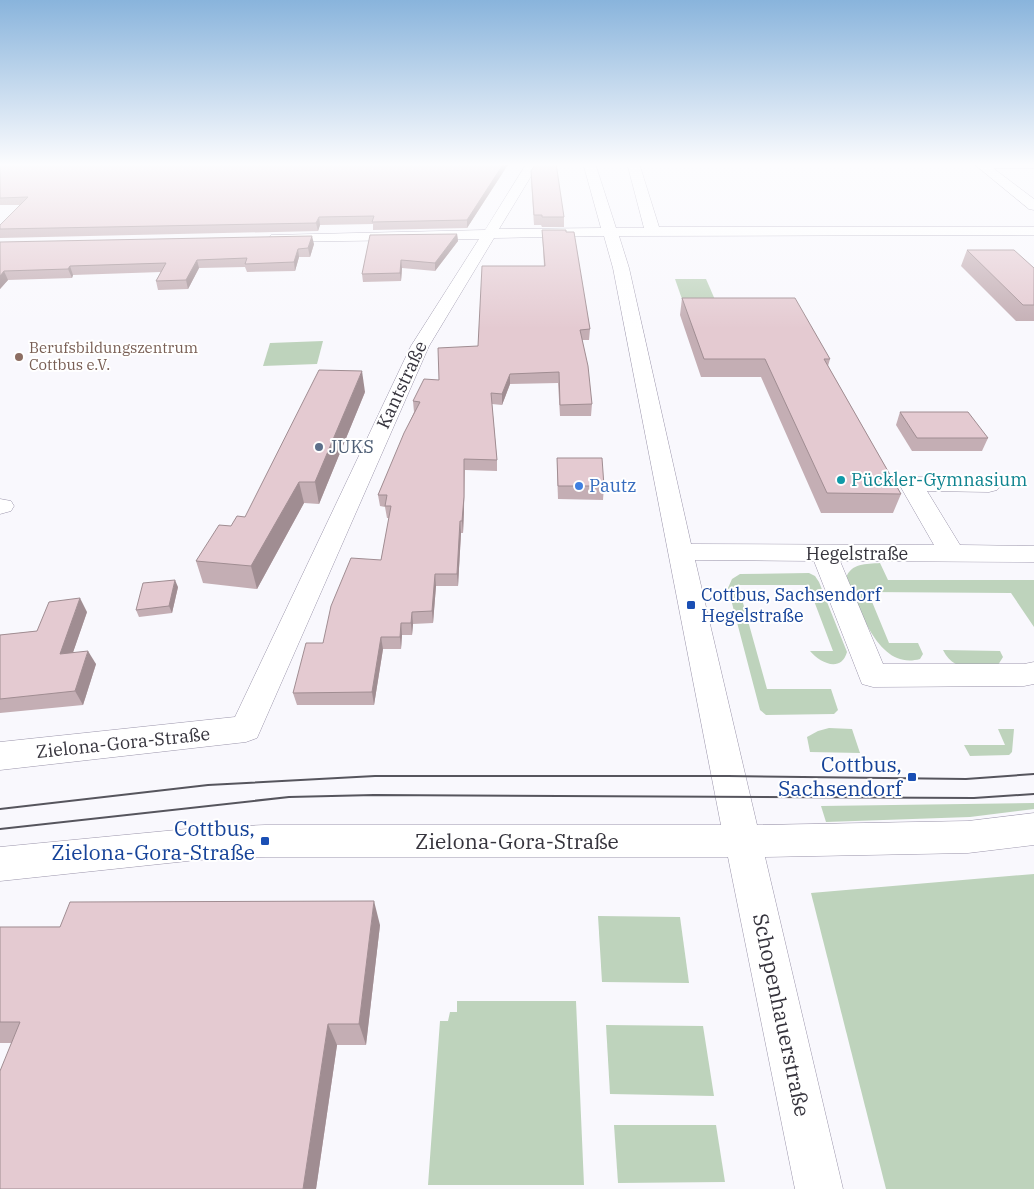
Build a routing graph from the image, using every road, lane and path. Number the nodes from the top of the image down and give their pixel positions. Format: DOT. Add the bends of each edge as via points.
graph roads {
  1 [pos="498,218"];
  2 [pos="606,218"];
  3 [pos="649,218"];
  4 [pos="1034,231"];
  5 [pos="610,232"];
  6 [pos="653,232"];
  7 [pos="488,234"];
  8 [pos="258,239"];
  9 [pos="989,485"];
  10 [pos="680,552"];
  11 [pos="824,554"];
  12 [pos="952,554"];
  13 [pos="1034,554"];
  14 [pos="1034,673"];
  15 [pos="246,729"];
  16 [pos="0,756"];
  17 [pos="1034,829"];
  18 [pos="743,841"];
  19 [pos="0,864"];
  20 [pos="819,1189"];
  1 -- 7 [label="street, Kantstraße"];
  2 -- 5 [label="street"];
  3 -- 6 [label="street"];
  4 -- 6 [label="street"];
  5 -- 6 [label="street"];
  5 -- 7 [label="street"];
  5 -- 10 [label="street" via="621,268"];
  7 -- 8 [label="street"];
  7 -- 15 [label="street, Kantstraße" via="420,346"];
  9 -- 12 [label="street" via="911,484"];
  10 -- 11 [label="street, Hegelstraße"];
  10 -- 18 [label="street"];
  11 -- 12 [label="street, Hegelstraße"];
  11 -- 14 [label="street" via="873,676"];
  12 -- 13 [label="street, Hegelstraße"];
  15 -- 16 [label="street, Zielona-Gora-Straße"];
  17 -- 18 [label="street, Zielona-Gora-Straße" via="968,837"];
  18 -- 19 [label="street, Zielona-Gora-Straße" via="265,841 197,844"];
  18 -- 20 [label="street, Schopenhauerstraße"];
}
